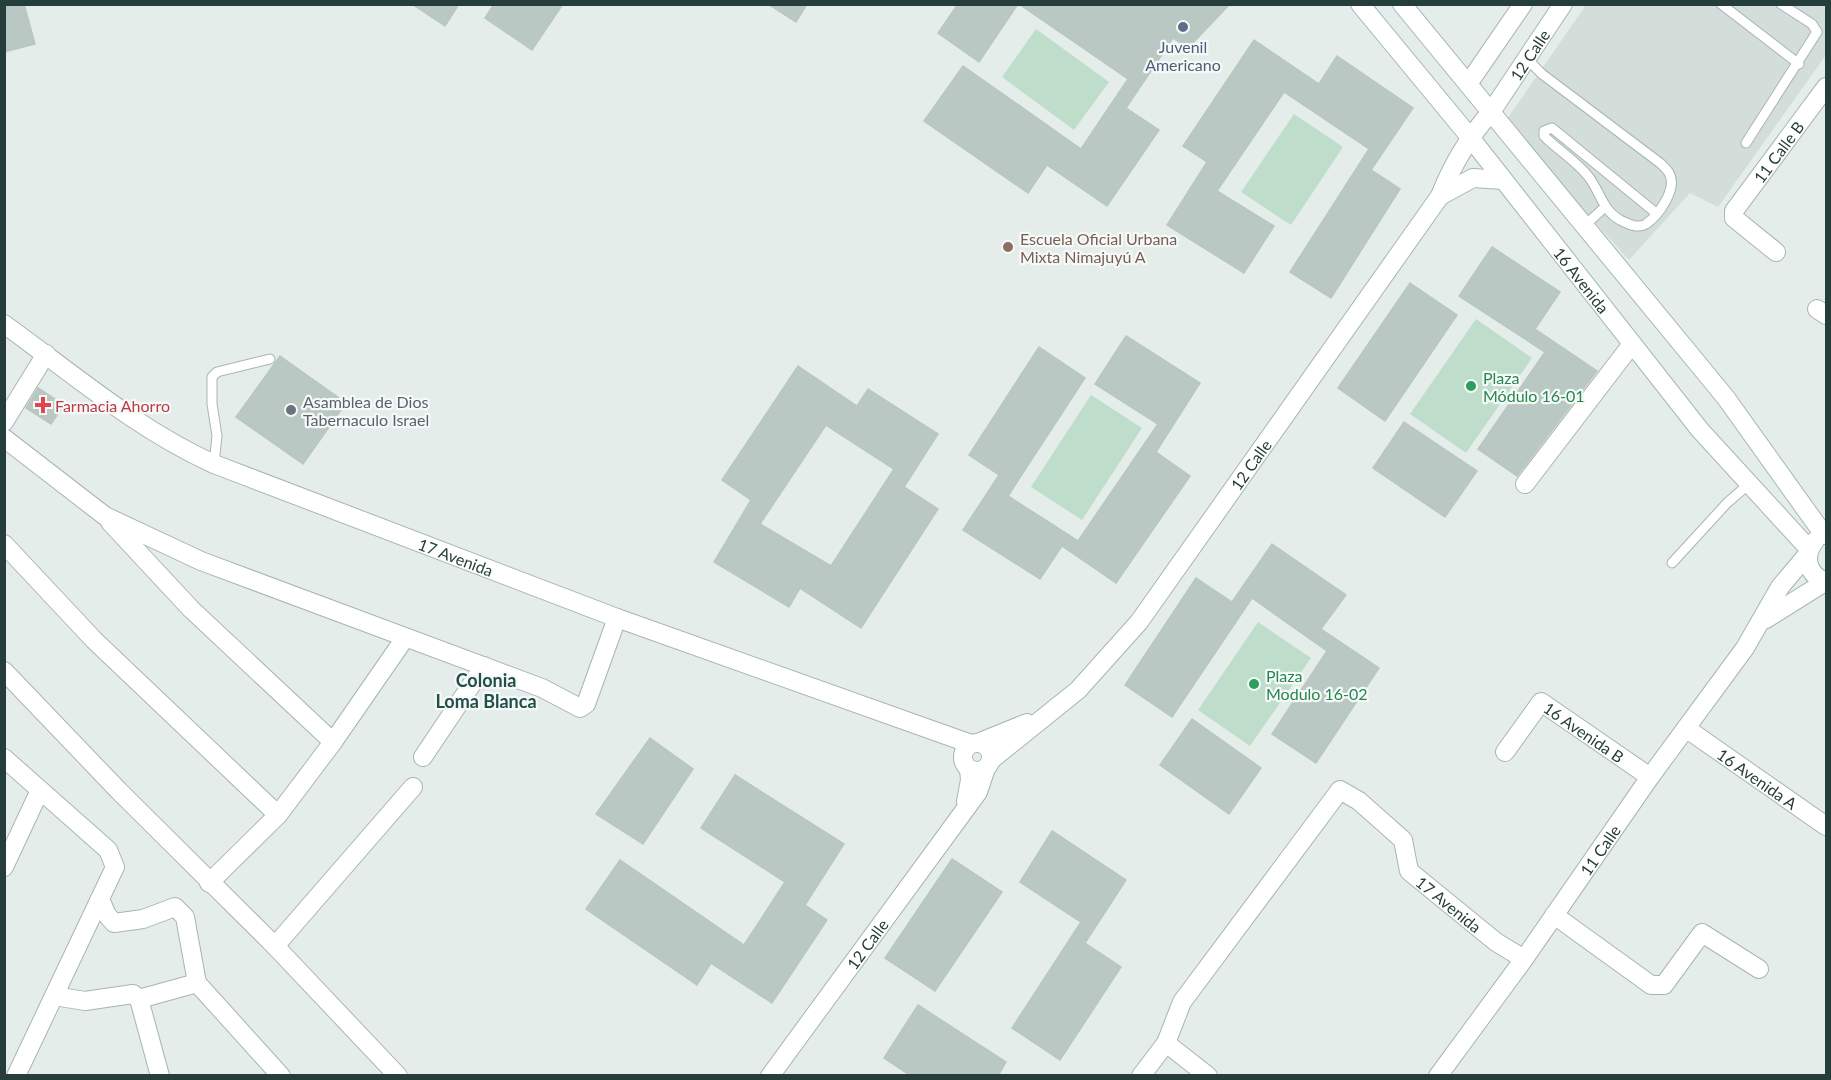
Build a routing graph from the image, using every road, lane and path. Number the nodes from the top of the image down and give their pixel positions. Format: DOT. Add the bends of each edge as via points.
graph roads {
  1 [pos="1360,4"];
  2 [pos="1402,4"];
  3 [pos="1523,4"];
  4 [pos="1563,4"];
  5 [pos="1721,4"];
  6 [pos="1781,4"];
  7 [pos="1527,59"];
  8 [pos="1799,64"];
  9 [pos="1468,84"];
  10 [pos="1827,87"];
  11 [pos="1491,112"];
  12 [pos="1820,112"];
  13 [pos="1469,136"];
  14 [pos="1746,143"];
  15 [pos="1503,180"];
  16 [pos="1440,196"];
  17 [pos="1605,207"];
  18 [pos="1656,213"];
  19 [pos="1584,226"];
  20 [pos="1776,252"];
  21 [pos="4,324"];
  22 [pos="1632,344"];
  23 [pos="46,354"];
  24 [pos="270,359"];
  25 [pos="4,422"];
  26 [pos="4,438"];
  27 [pos="214,464"];
  28 [pos="1525,484"];
  29 [pos="1749,484"];
  30 [pos="105,516"];
  31 [pos="1826,534"];
  32 [pos="4,544"];
  33 [pos="1808,552"];
  34 [pos="1672,563"];
  35 [pos="1826,582"];
  36 [pos="617,618"];
  37 [pos="1759,623"];
  38 [pos="405,638"];
  39 [pos="484,666"];
  40 [pos="4,671"];
  41 [pos="1687,729"];
  42 [pos="333,742"];
  43 [pos="1505,752"];
  44 [pos="423,756"];
  45 [pos="977,756"];
  46 [pos="4,758"];
  47 [pos="1650,777"];
  48 [pos="413,787"];
  49 [pos="40,790"];
  50 [pos="278,815"];
  51 [pos="1827,826"];
  52 [pos="4,867"];
  53 [pos="209,883"];
  54 [pos="100,899"];
  55 [pos="1554,915"];
  56 [pos="275,946"];
  57 [pos="1524,959"];
  58 [pos="1759,969"];
  59 [pos="196,983"];
  60 [pos="54,996"];
  61 [pos="139,999"];
  62 [pos="1166,1043"];
  63 [pos="16,1076"];
  64 [pos="160,1076"];
  65 [pos="281,1076"];
  66 [pos="398,1076"];
  67 [pos="770,1076"];
  68 [pos="1141,1076"];
  69 [pos="1208,1076"];
  70 [pos="1438,1076"];
  1 -- 13 [label="street, 16 Avenida"];
  2 -- 9 [label="street"];
  3 -- 9 [label="street"];
  4 -- 7 [label="street, 12 Calle"];
  5 -- 8 [label="lane"];
  6 -- 8 [label="lane" via="1812,24 1817,32"];
  7 -- 11 [label="street, 12 Calle"];
  7 -- 18 [label="lane" via="1670,174 1672,187"];
  8 -- 14 [label="lane"];
  9 -- 11 [label="street"];
  10 -- 12 [label="street, 11 Calle B"];
  11 -- 13 [label="street, 12 Calle"];
  11 -- 19 [label="street"];
  12 -- 20 [label="street, 11 Calle B" via="1734,212 1734,218"];
  13 -- 15 [label="street, 16 Avenida"];
  13 -- 16 [label="street, 12 Calle"];
  15 -- 16 [label="street, 12 Calle" via="1473,178"];
  15 -- 22 [label="street, 16 Avenida"];
  16 -- 45 [label="street, 12 Calle" via="1139,622 1097,671 1042,717"];
  17 -- 18 [label="lane" via="1621,221 1635,226 1646,224"];
  17 -- 18 [label="lane" via="1587,175 1544,136 1547,128 1552,128"];
  17 -- 19 [label="lane"];
  19 -- 31 [label="street" via="1726,398"];
  21 -- 23 [label="street, 17 Avenida"];
  22 -- 28 [label="street"];
  22 -- 29 [label="street, 16 Avenida"];
  23 -- 25 [label="street"];
  23 -- 27 [label="street, 17 Avenida" via="178,448"];
  24 -- 27 [label="lane" via="217,372 213,377 212,404 218,436"];
  26 -- 30 [label="street"];
  27 -- 36 [label="street, 17 Avenida"];
  29 -- 33 [label="street, 16 Avenida"];
  29 -- 34 [label="lane"];
  30 -- 38 [label="street" via="201,561"];
  30 -- 42 [label="street" via="191,609"];
  31 -- 33 [label="street, 11 Calle"];
  32 -- 50 [label="street" via="94,640"];
  33 -- 35 [label="street, 16 Avenida" via="1811,572"];
  33 -- 37 [label="street, 11 Calle" via="1780,587"];
  35 -- 37 [label="street, 11 Calle"];
  36 -- 39 [label="street" via="586,704 580,708 542,688"];
  36 -- 45 [label="street, 17 Avenida" via="937,732"];
  37 -- 41 [label="street, 11 Calle"];
  38 -- 39 [label="street"];
  38 -- 42 [label="street"];
  39 -- 44 [label="street"];
  40 -- 53 [label="street"];
  41 -- 47 [label="street, 11 Calle"];
  41 -- 51 [label="street, 16 Avenida A"];
  42 -- 50 [label="street"];
  43 -- 47 [label="street, 16 Avenida B" via="1541,702"];
  45 -- 67 [label="street, 12 Calle" via="964,812"];
  46 -- 49 [label="street"];
  47 -- 55 [label="street, 11 Calle"];
  48 -- 56 [label="street"];
  49 -- 52 [label="street"];
  49 -- 54 [label="street" via="113,858 116,867"];
  50 -- 53 [label="street"];
  53 -- 56 [label="street"];
  54 -- 59 [label="street" via="114,923 143,919 175,907 181,910"];
  54 -- 60 [label="street"];
  55 -- 57 [label="street, 11 Calle"];
  55 -- 58 [label="street" via="1651,985 1664,985 1702,933"];
  56 -- 66 [label="street"];
  57 -- 62 [label="street, 17 Avenida" via="1496,942 1409,871 1403,840 1359,801 1340,790 1182,1002"];
  57 -- 70 [label="street, 11 Calle"];
  59 -- 61 [label="street"];
  59 -- 65 [label="street"];
  60 -- 61 [label="street" via="85,1001 133,994"];
  60 -- 63 [label="street"];
  61 -- 64 [label="street"];
  62 -- 68 [label="street"];
  62 -- 69 [label="street"];
}
